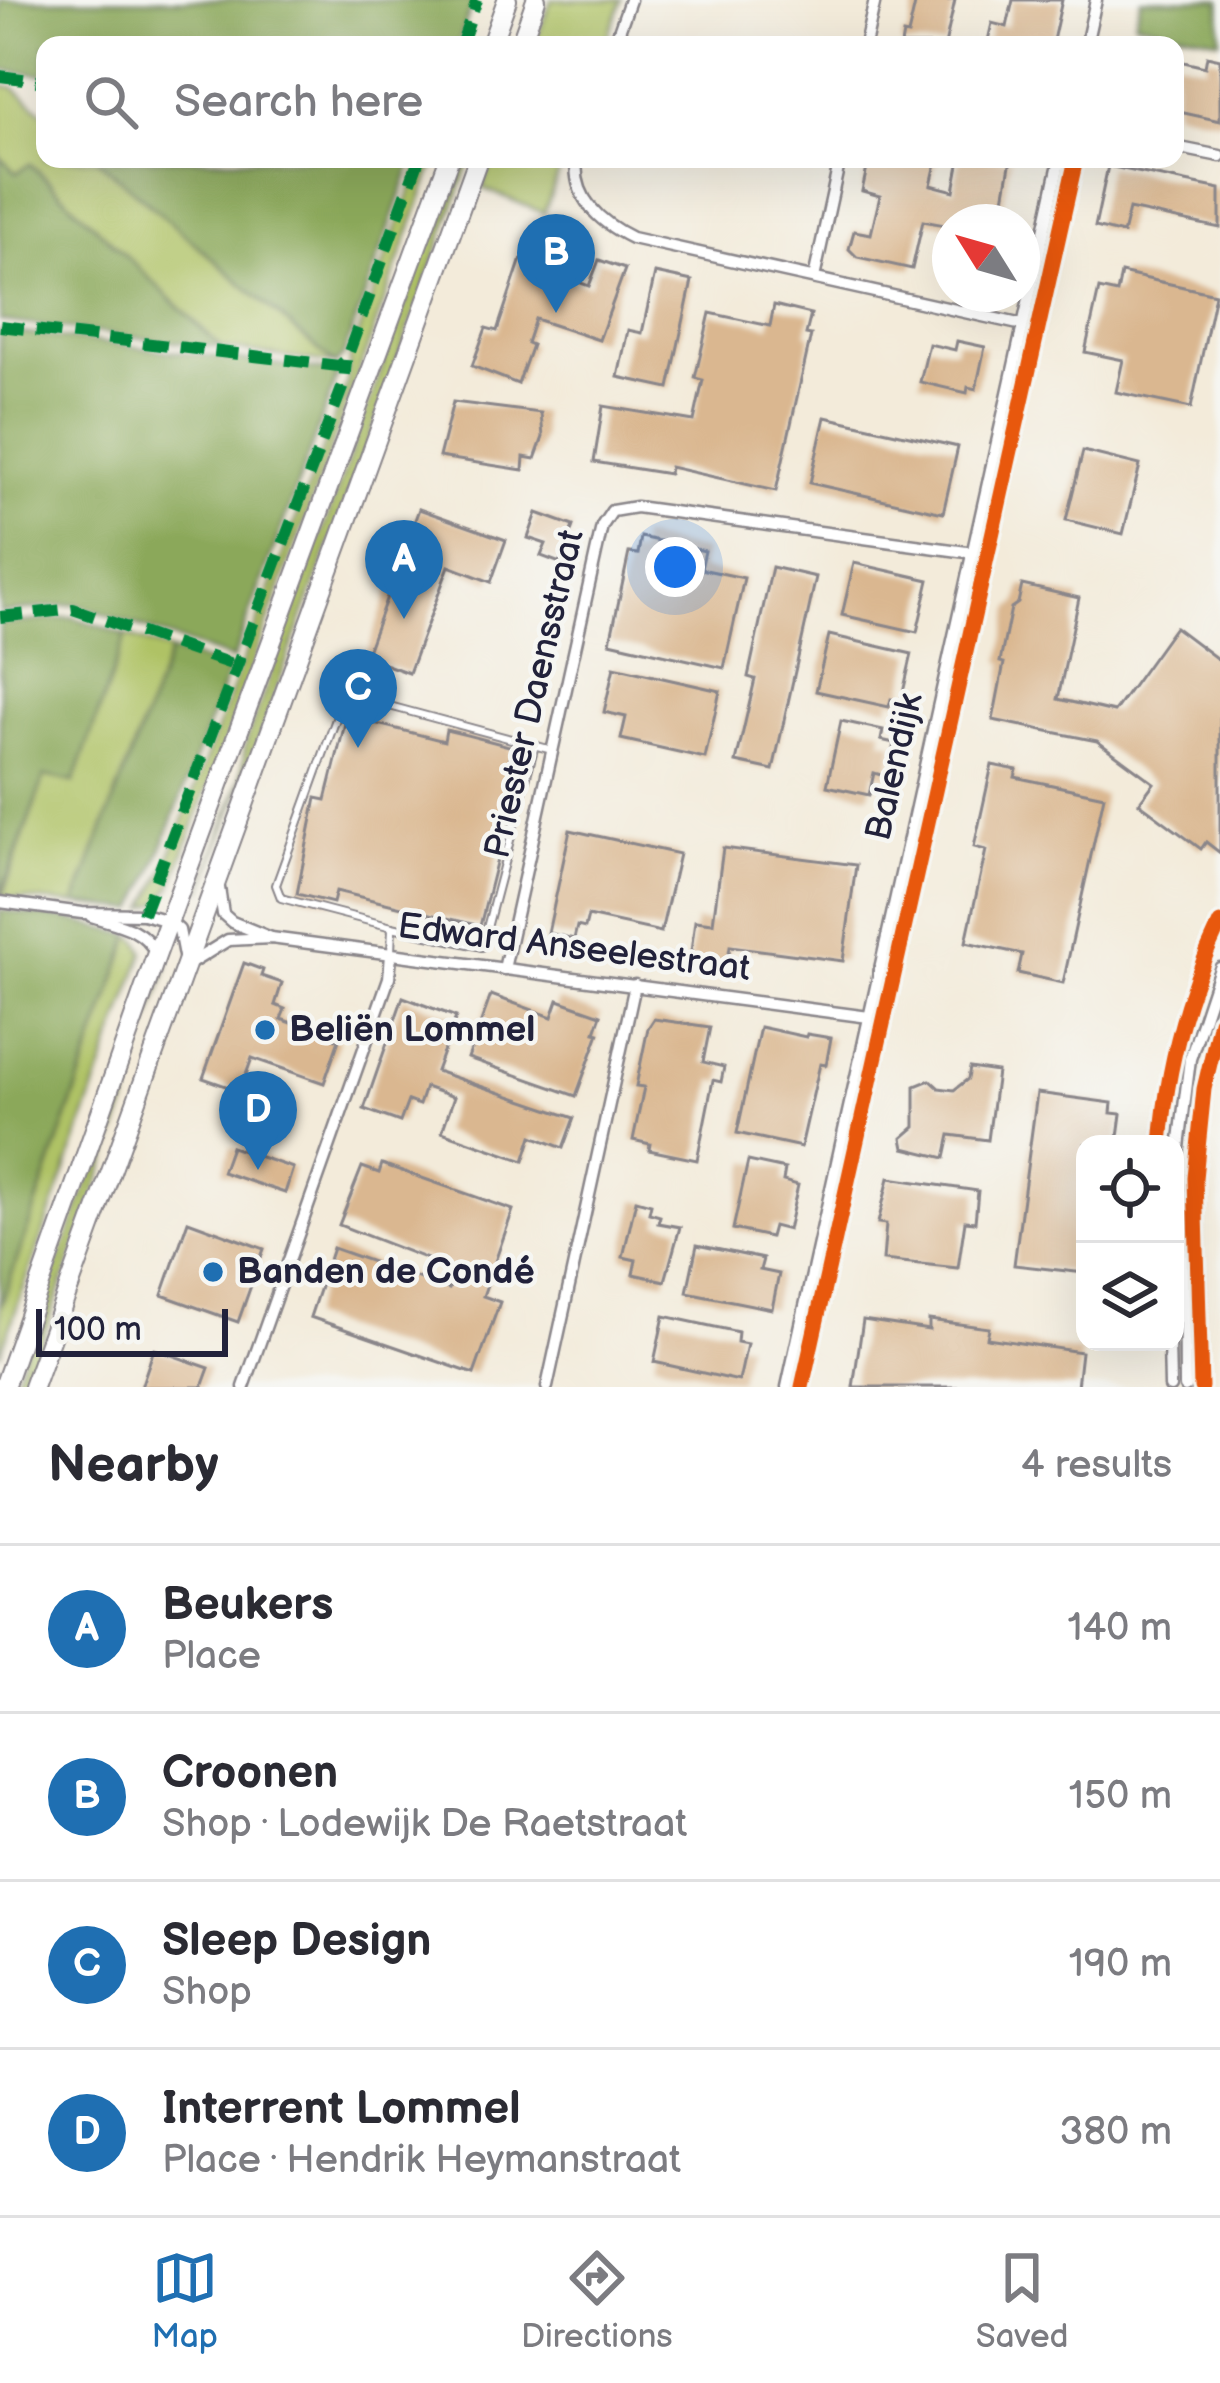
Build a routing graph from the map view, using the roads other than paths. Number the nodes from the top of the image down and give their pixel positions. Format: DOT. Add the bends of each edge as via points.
graph roads {
  1 [pos="507,0"];
  2 [pos="536,0"];
  3 [pos="630,0"];
  4 [pos="875,0"];
  5 [pos="1096,0"];
  6 [pos="494,36"];
  7 [pos="523,36"];
  8 [pos="617,36"];
  9 [pos="867,36"];
  10 [pos="1088,36"];
  11 [pos="1184,148"];
  12 [pos="1220,156"];
  13 [pos="446,168"];
  14 [pos="475,168"];
  15 [pos="576,168"];
  16 [pos="838,168"];
  17 [pos="1058,168"];
  18 [pos="814,278"];
  19 [pos="1023,325"];
  20 [pos="974,553"];
  21 [pos="535,745"];
  22 [pos="552,750"];
  23 [pos="220,871"];
  24 [pos="180,890"];
  25 [pos="0,902"];
  26 [pos="82,913"];
  27 [pos="142,914"];
  28 [pos="169,921"];
  29 [pos="392,927"];
  30 [pos="271,938"];
  31 [pos="391,955"];
  32 [pos="156,956"];
  33 [pos="186,966"];
  34 [pos="1220,968"];
  35 [pos="504,969"];
  36 [pos="635,986"];
  37 [pos="869,1017"];
  38 [pos="1181,1135"];
  39 [pos="1169,1351"];
  40 [pos="1183,1351"];
  41 [pos="4,1387"];
  42 [pos="33,1387"];
  43 [pos="244,1387"];
  44 [pos="547,1387"];
  45 [pos="787,1387"];
  46 [pos="1170,1387"];
  47 [pos="1185,1387"];
  1 -- 6 [label="highway"];
  2 -- 7 [label="highway"];
  3 -- 8 [label="street"];
  4 -- 9 [label="street"];
  5 -- 10 [label="street"];
  11 -- 12 [label="street"];
  13 -- 24 [label="highway"];
  14 -- 23 [label="highway"];
  15 -- 18 [label="street" via="596,216 632,238"];
  16 -- 18 [label="street"];
  17 -- 19 [label="street, Balendijk"];
  18 -- 19 [label="street"];
  19 -- 20 [label="street, Balendijk"];
  20 -- 22 [label="street, Priester Daensstraat" via="636,507 612,511 602,526"];
  20 -- 37 [label="street, Balendijk"];
  21 -- 22 [label="lane"];
  21 -- 29 [label="lane" via="482,947"];
  21 -- 29 [label="lane" via="345,694 276,886 281,898"];
  22 -- 35 [label="street, Priester Daensstraat"];
  23 -- 30 [label="street, Edward Anseelestraat" via="223,914"];
  23 -- 33 [label="highway"];
  24 -- 27 [label="street" via="163,909"];
  24 -- 28 [label="highway"];
  25 -- 26 [label="street"];
  26 -- 27 [label="street"];
  26 -- 32 [label="street" via="135,930"];
  27 -- 28 [label="street"];
  28 -- 32 [label="highway"];
  28 -- 33 [label="street" via="179,930"];
  29 -- 31 [label="lane"];
  30 -- 31 [label="street, Edward Anseelestraat"];
  30 -- 33 [label="street, Edward Anseelestraat" via="228,940"];
  31 -- 35 [label="street, Edward Anseelestraat"];
  31 -- 43 [label="street"];
  32 -- 41 [label="highway"];
  33 -- 42 [label="highway"];
  34 -- 38 [label="street" via="1190,1059"];
  35 -- 36 [label="street, Edward Anseelestraat"];
  36 -- 37 [label="street, Edward Anseelestraat"];
  36 -- 44 [label="street"];
  37 -- 45 [label="street, Balendijk"];
  39 -- 46 [label="street"];
  40 -- 47 [label="street"];
}
